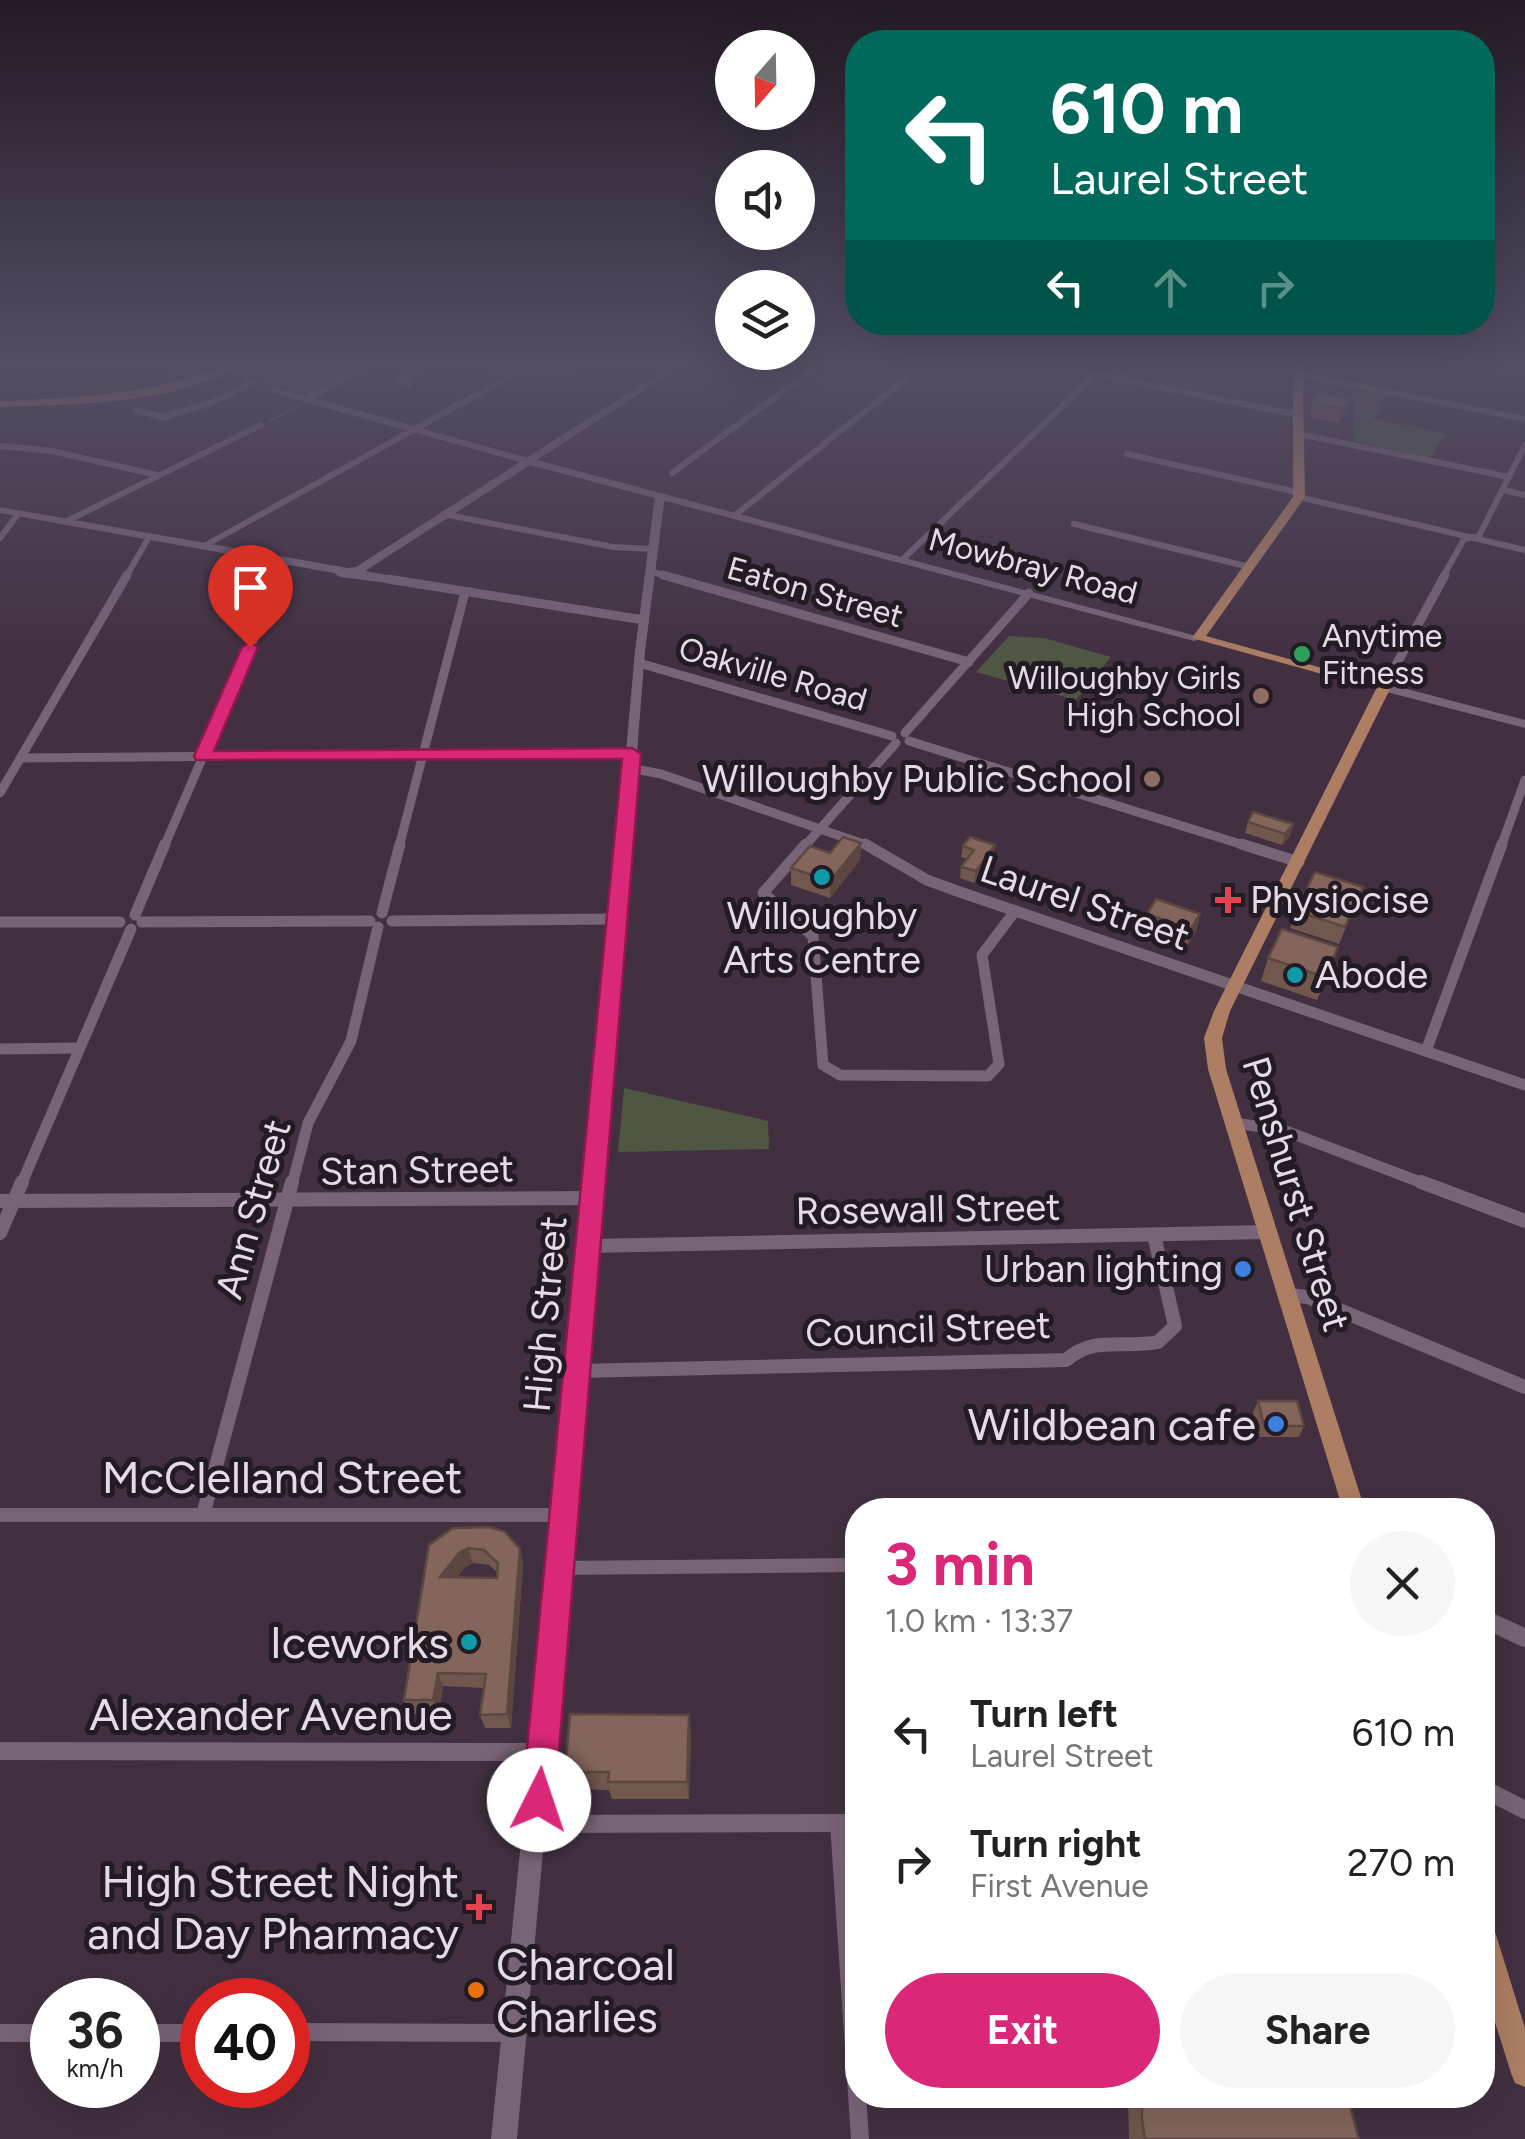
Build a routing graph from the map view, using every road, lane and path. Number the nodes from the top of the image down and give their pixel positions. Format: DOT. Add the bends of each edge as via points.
graph roads {
  1 [pos="96,461"];
  2 [pos="186,461"];
  3 [pos="359,461"];
  4 [pos="527,461"];
  5 [pos="689,461"];
  6 [pos="804,461"];
  7 [pos="1005,461"];
  8 [pos="1156,461"];
  9 [pos="1299,461"];
  10 [pos="1430,461"];
  11 [pos="1517,461"];
  12 [pos="672,473"];
  13 [pos="157,475"];
  14 [pos="1509,477"];
  15 [pos="1503,490"];
  16 [pos="1300,495"];
  17 [pos="1525,495"];
  18 [pos="660,496"];
  19 [pos="0,510"];
  20 [pos="18,514"];
  21 [pos="443,514"];
  22 [pos="734,516"];
  23 [pos="65,522"];
  24 [pos="1074,524"];
  25 [pos="149,537"];
  26 [pos="0,538"];
  27 [pos="1471,538"];
  28 [pos="204,546"];
  29 [pos="651,549"];
  30 [pos="1525,550"];
  31 [pos="902,560"];
  32 [pos="287,561"];
  33 [pos="1250,568"];
  34 [pos="348,570"];
  35 [pos="648,571"];
  36 [pos="388,579"];
  37 [pos="465,592"];
  38 [pos="1029,593"];
  39 [pos="1217,612"];
  40 [pos="644,620"];
  41 [pos="1198,638"];
  42 [pos="1247,651"];
  43 [pos="968,662"];
  44 [pos="639,663"];
  45 [pos="1384,688"];
  46 [pos="1525,724"];
  47 [pos="907,737"];
  48 [pos="894,739"];
  49 [pos="423,755"];
  50 [pos="203,756"];
  51 [pos="21,758"];
  52 [pos="631,761"];
  53 [pos="1525,780"];
  54 [pos="0,794"];
  55 [pos="819,829"];
  56 [pos="1299,862"];
  57 [pos="1015,911"];
  58 [pos="387,917"];
  59 [pos="617,920"];
  60 [pos="0,922"];
  61 [pos="132,922"];
  62 [pos="374,924"];
  63 [pos="1235,986"];
  64 [pos="0,1048"];
  65 [pos="78,1048"];
  66 [pos="1426,1051"];
  67 [pos="1525,1084"];
  68 [pos="1234,1123"];
  69 [pos="594,1198"];
  70 [pos="287,1201"];
  71 [pos="7,1202"];
  72 [pos="1525,1221"];
  73 [pos="1267,1232"];
  74 [pos="0,1233"];
  75 [pos="1154,1235"];
  76 [pos="589,1246"];
  77 [pos="1288,1295"];
  78 [pos="578,1371"];
  79 [pos="1525,1387"];
  80 [pos="1350,1498"];
  81 [pos="0,1515"];
  82 [pos="203,1515"];
  83 [pos="564,1515"];
  84 [pos="845,1565"];
  85 [pos="559,1568"];
  86 [pos="1495,1624"];
  87 [pos="1525,1638"];
  88 [pos="0,1750"];
  89 [pos="542,1752"];
  90 [pos="1495,1795"];
  91 [pos="1525,1810"];
  92 [pos="845,1823"];
  93 [pos="537,1824"];
  94 [pos="1495,1977"];
  95 [pos="310,2032"];
  96 [pos="30,2033"];
  97 [pos="0,2034"];
  98 [pos="513,2034"];
  99 [pos="1525,2073"];
  100 [pos="859,2108"];
  101 [pos="504,2139"];
  102 [pos="860,2139"];
  1 -- 13 [label="street"];
  2 -- 13 [label="street"];
  3 -- 28 [label="street"];
  4 -- 18 [label="main road, Mowbray Road"];
  4 -- 21 [label="main road"];
  5 -- 12 [label="street"];
  6 -- 22 [label="street"];
  7 -- 31 [label="street"];
  8 -- 16 [label="street"];
  9 -- 16 [label="main road"];
  10 -- 14 [label="street"];
  11 -- 14 [label="street, Penshurst Street"];
  13 -- 23 [label="street"];
  14 -- 15 [label="street, Penshurst Street"];
  15 -- 17 [label="street"];
  15 -- 27 [label="street, Penshurst Street" via="1479,536"];
  16 -- 27 [label="street"];
  16 -- 33 [label="main road"];
  18 -- 22 [label="main road, Mowbray Road"];
  18 -- 29 [label="street, High Street"];
  19 -- 20 [label="main road"];
  20 -- 23 [label="main road"];
  20 -- 26 [label="street"];
  21 -- 29 [label="street"];
  21 -- 34 [label="main road"];
  22 -- 31 [label="main road, Mowbray Road"];
  23 -- 25 [label="main road"];
  24 -- 33 [label="street"];
  25 -- 28 [label="main road"];
  25 -- 51 [label="street"];
  27 -- 30 [label="street"];
  27 -- 45 [label="street, Penshurst Street" via="1462,542"];
  28 -- 32 [label="main road"];
  29 -- 35 [label="street, High Street"];
  31 -- 38 [label="main road, Mowbray Road"];
  32 -- 34 [label="main road"];
  32 -- 50 [label="street"];
  33 -- 39 [label="main road"];
  34 -- 36 [label="main road"];
  34 -- 36 [label="main road"];
  35 -- 40 [label="street, High Street"];
  35 -- 43 [label="street, Eaton Street"];
  36 -- 37 [label="street"];
  37 -- 40 [label="street"];
  37 -- 49 [label="street"];
  38 -- 41 [label="main road, Mowbray Road"];
  38 -- 43 [label="street"];
  39 -- 41 [label="main road"];
  39 -- 42 [label="main road" via="1222,634"];
  40 -- 44 [label="street, High Street"];
  41 -- 42 [label="main road, Mowbray Road"];
  42 -- 45 [label="main road, Mowbray Road"];
  43 -- 47 [label="street"];
  44 -- 48 [label="street, Oakville Road"];
  44 -- 52 [label="street, High Street"];
  45 -- 46 [label="main road, Mowbray Road"];
  45 -- 56 [label="main road, Penshurst Street"];
  47 -- 48 [label="street"];
  47 -- 56 [label="street, Oakville Road"];
  48 -- 55 [label="street"];
  49 -- 50 [label="street, Laurel Street"];
  49 -- 52 [label="street, Laurel Street"];
  49 -- 58 [label="street"];
  50 -- 51 [label="street, Laurel Street"];
  50 -- 61 [label="street"];
  51 -- 54 [label="street"];
  52 -- 55 [label="street, Laurel Street"];
  52 -- 59 [label="street, High Street"];
  53 -- 66 [label="street"];
  55 -- 57 [label="street, Laurel Street" via="876,849 926,880"];
  55 -- 57 [label="street" via="763,894 813,936 822,1065 840,1075 988,1076 999,1064 982,955"];
  56 -- 63 [label="main road, Penshurst Street"];
  57 -- 63 [label="street, Laurel Street"];
  58 -- 59 [label="street"];
  58 -- 62 [label="street"];
  59 -- 69 [label="street, High Street"];
  60 -- 61 [label="street"];
  61 -- 62 [label="street"];
  61 -- 65 [label="street"];
  62 -- 70 [label="street, Ann Street" via="350,1041 308,1122"];
  63 -- 66 [label="street, Laurel Street"];
  63 -- 68 [label="main road, Penshurst Street" via="1213,1038"];
  64 -- 65 [label="street"];
  65 -- 71 [label="street"];
  66 -- 67 [label="street, Laurel Street"];
  68 -- 72 [label="street" via="1282,1130"];
  68 -- 73 [label="main road, Penshurst Street"];
  69 -- 70 [label="street, Stan Street"];
  69 -- 76 [label="street, High Street"];
  70 -- 71 [label="street, Stan Street"];
  70 -- 82 [label="street, Ann Street"];
  71 -- 74 [label="street"];
  73 -- 75 [label="street, Rosewall Street"];
  73 -- 77 [label="main road, Penshurst Street"];
  75 -- 76 [label="street, Rosewall Street"];
  75 -- 78 [label="street, Council Street" via="1175,1326 1158,1343 1087,1345 1066,1360"];
  76 -- 78 [label="street, High Street"];
  77 -- 79 [label="street" via="1308,1297"];
  77 -- 80 [label="main road, Penshurst Street"];
  78 -- 83 [label="street, High Street"];
  81 -- 82 [label="street, McClelland Street"];
  82 -- 83 [label="street, McClelland Street"];
  83 -- 85 [label="street, High Street"];
  84 -- 85 [label="street"];
  85 -- 89 [label="street, High Street"];
  86 -- 87 [label="street"];
  88 -- 89 [label="street, Alexander Avenue"];
  89 -- 93 [label="street, High Street"];
  90 -- 91 [label="street"];
  92 -- 93 [label="street"];
  93 -- 98 [label="street, High Street"];
  94 -- 99 [label="main road"];
  95 -- 98 [label="street"];
  96 -- 97 [label="street"];
  98 -- 101 [label="street, High Street"];
  100 -- 102 [label="street"];
}
